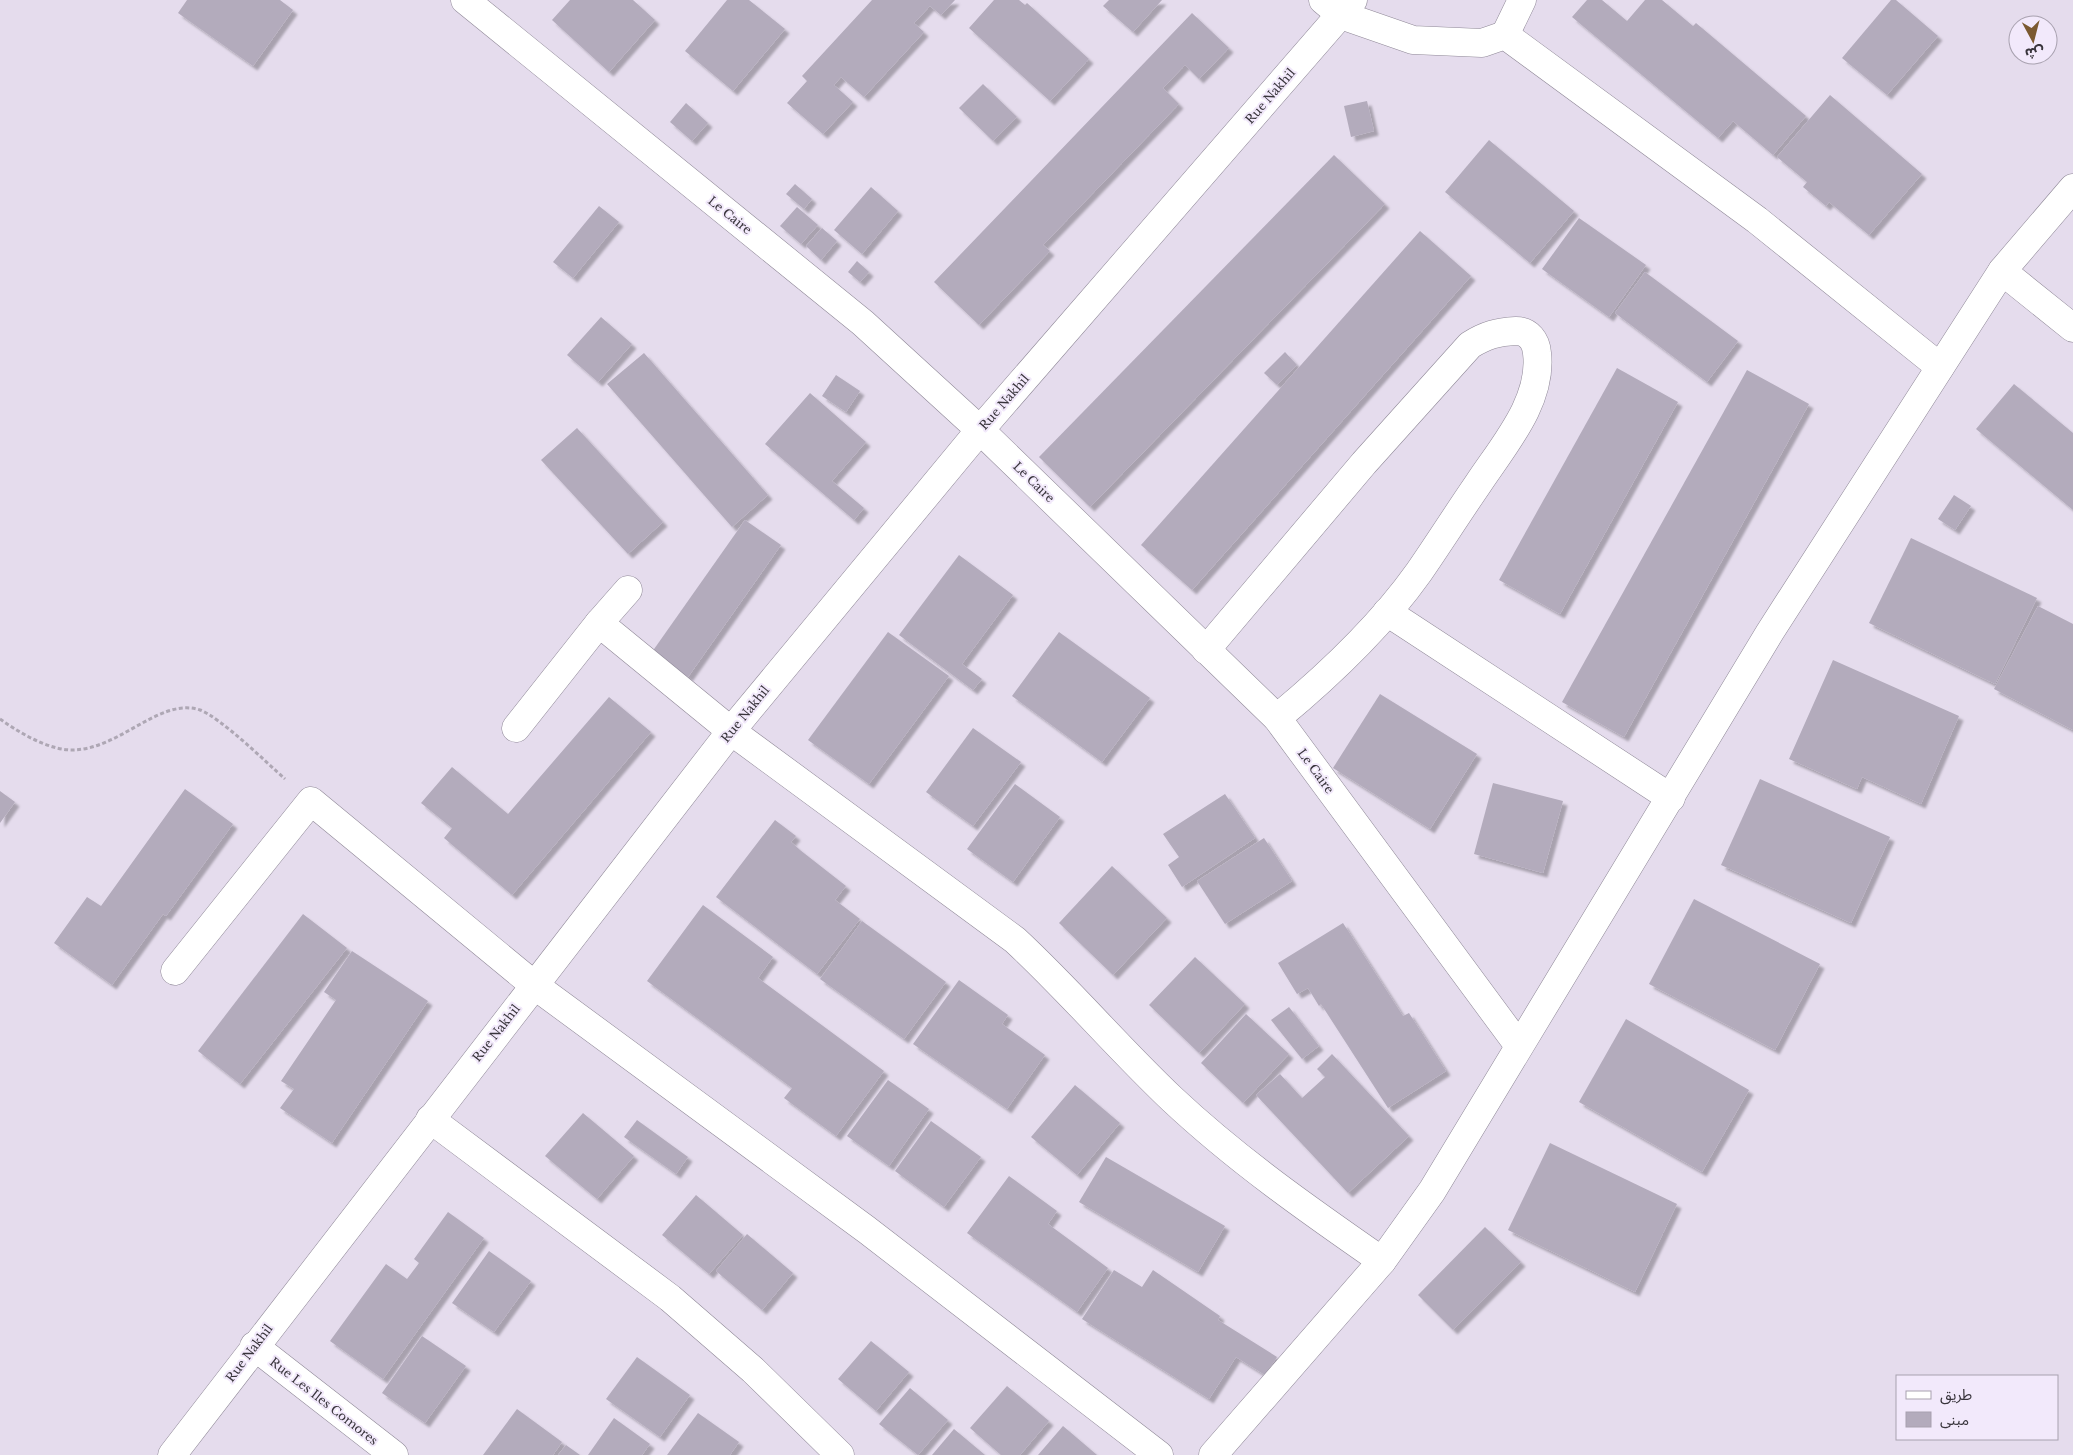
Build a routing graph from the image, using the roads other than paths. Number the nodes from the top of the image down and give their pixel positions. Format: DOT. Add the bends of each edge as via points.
graph roads {
  1 [pos="465,0"];
  2 [pos="1522,0"];
  3 [pos="1339,5"];
  4 [pos="1505,35"];
  5 [pos="2073,188"];
  6 [pos="2002,271"];
  7 [pos="2073,328"];
  8 [pos="1940,367"];
  9 [pos="980,430"];
  10 [pos="628,590"];
  11 [pos="1387,612"];
  12 [pos="600,623"];
  13 [pos="1206,650"];
  14 [pos="1277,718"];
  15 [pos="516,728"];
  16 [pos="731,731"];
  17 [pos="1671,798"];
  18 [pos="175,971"];
  19 [pos="534,985"];
  20 [pos="1519,1046"];
  21 [pos="430,1119"];
  22 [pos="1382,1261"];
  23 [pos="254,1346"];
  24 [pos="172,1455"];
  25 [pos="394,1455"];
  26 [pos="840,1455"];
  27 [pos="1159,1455"];
  28 [pos="1213,1455"];
  1 -- 9 [label="street, Le Caire" via="863,323"];
  2 -- 4 [label="street"];
  3 -- 4 [label="street" via="1413,40 1482,42"];
  3 -- 9 [label="street, Rue Nakhil"];
  4 -- 8 [label="street" via="1757,220"];
  5 -- 6 [label="street"];
  6 -- 7 [label="street"];
  6 -- 8 [label="street"];
  8 -- 17 [label="street" via="1770,632"];
  9 -- 13 [label="street, Le Caire"];
  9 -- 16 [label="street, Rue Nakhil"];
  10 -- 12 [label="street"];
  11 -- 13 [label="street" via="1418,573 1518,424 1537,380 1537,350 1530,336 1520,331 1496,332 1470,345 1364,463"];
  11 -- 14 [label="street" via="1319,684"];
  11 -- 17 [label="street"];
  12 -- 15 [label="street"];
  12 -- 16 [label="street"];
  13 -- 14 [label="street, Le Caire"];
  14 -- 20 [label="street, Le Caire"];
  16 -- 19 [label="street, Rue Nakhil"];
  16 -- 22 [label="street" via="1015,940 1057,978 1172,1100 1286,1194"];
  17 -- 20 [label="street"];
  18 -- 19 [label="street" via="311,801"];
  19 -- 21 [label="street, Rue Nakhil"];
  19 -- 27 [label="street" via="867,1230"];
  20 -- 22 [label="street" via="1432,1191"];
  21 -- 23 [label="street, Rue Nakhil"];
  21 -- 26 [label="street" via="670,1298 752,1370"];
  22 -- 28 [label="street"];
  23 -- 24 [label="street, Rue Nakhil"];
  23 -- 25 [label="street, Rue Les Iles Comores"];
}
